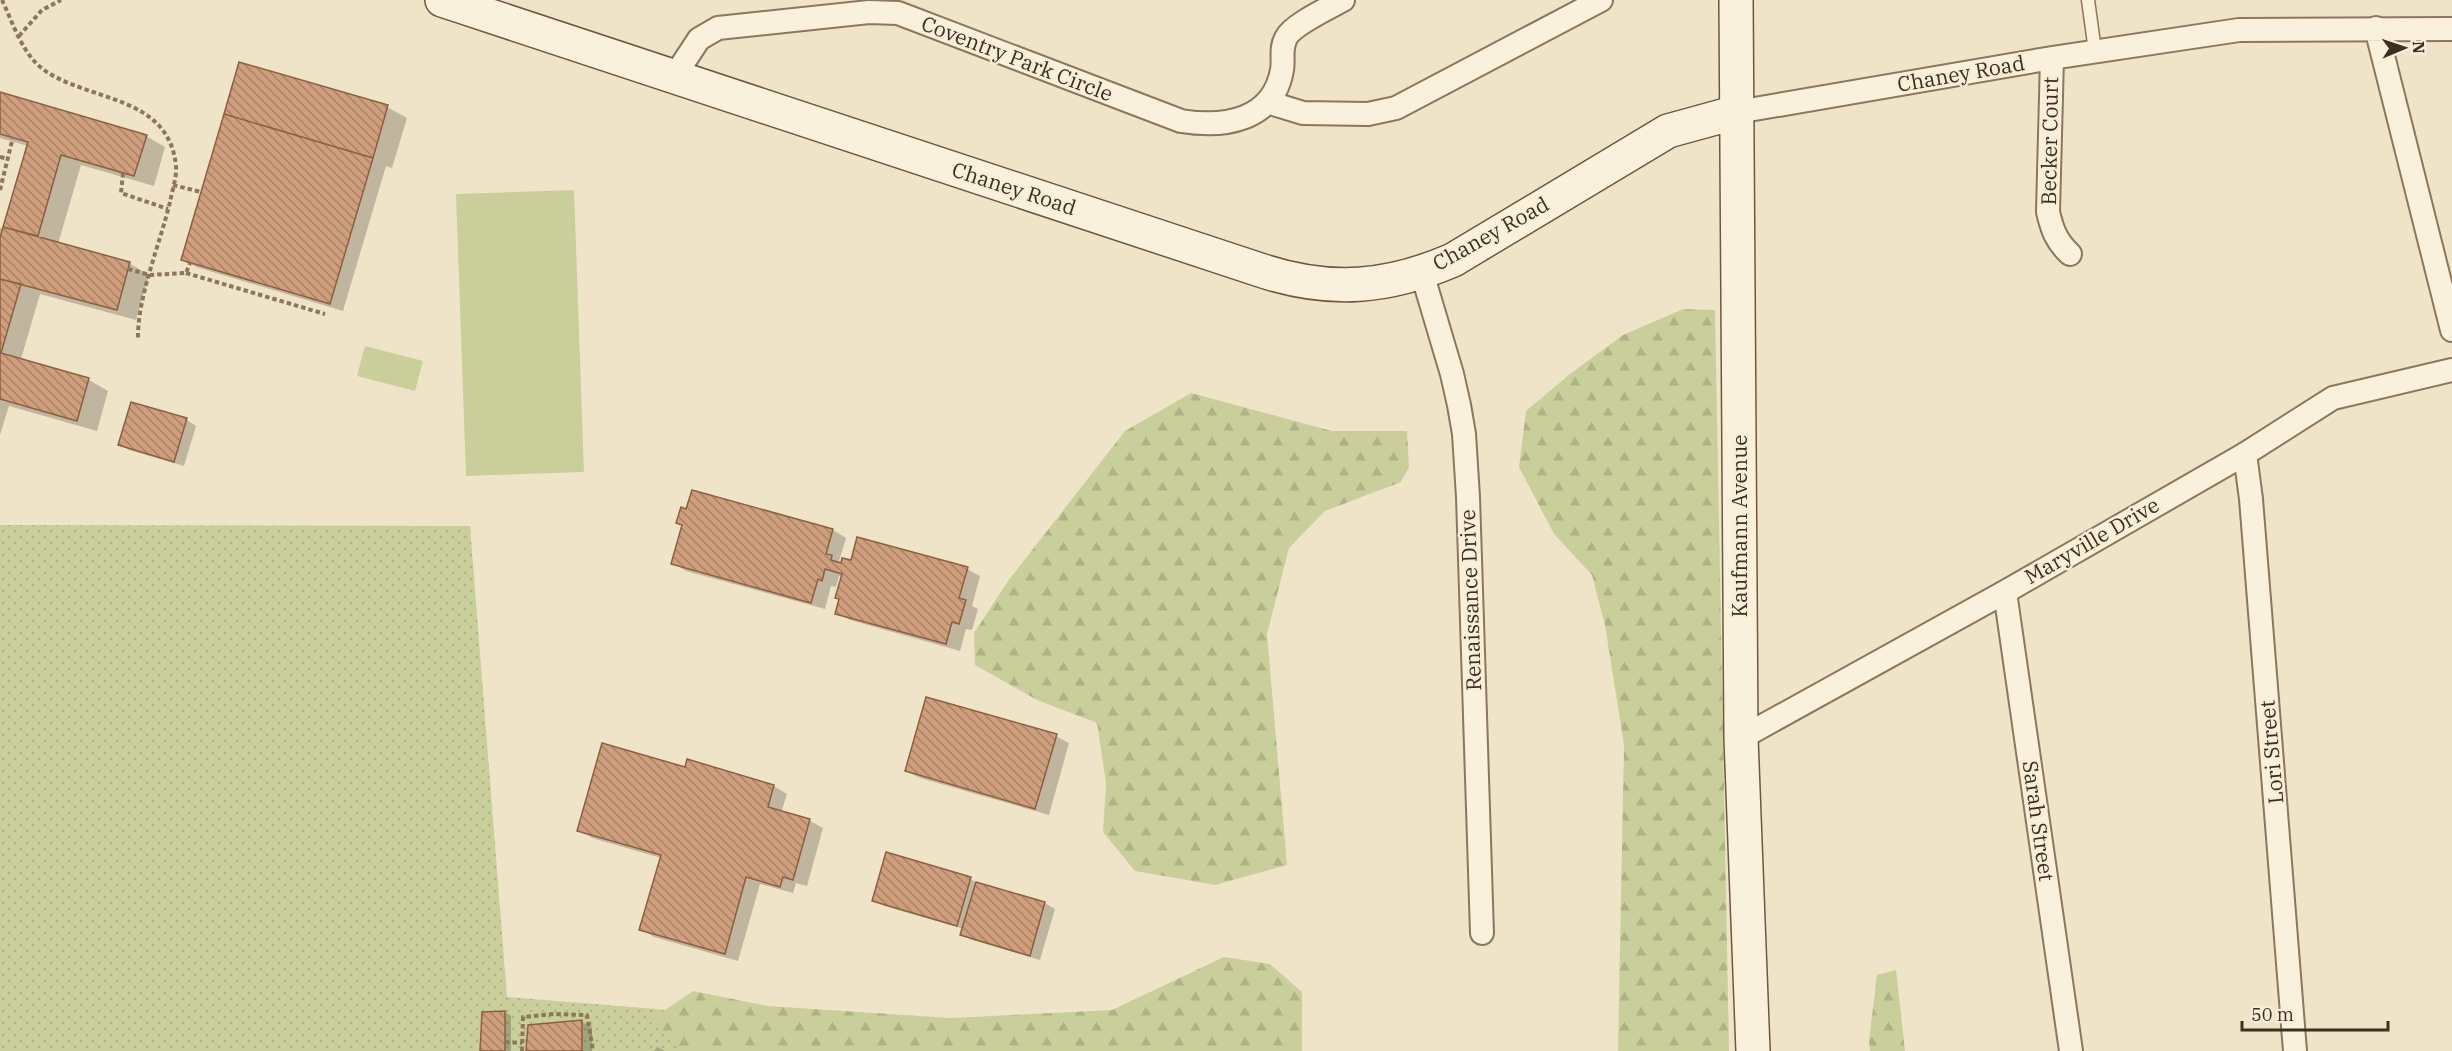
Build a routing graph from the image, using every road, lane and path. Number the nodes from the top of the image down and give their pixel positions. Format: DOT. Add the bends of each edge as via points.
graph roads {
  1 [pos="2,0"];
  2 [pos="61,0"];
  3 [pos="442,0"];
  4 [pos="1342,0"];
  5 [pos="1601,0"];
  6 [pos="1736,0"];
  7 [pos="2088,0"];
  8 [pos="2376,28"];
  9 [pos="2452,29"];
  10 [pos="19,36"];
  11 [pos="2095,51"];
  12 [pos="2052,58"];
  13 [pos="674,77"];
  14 [pos="1268,102"];
  15 [pos="1737,112"];
  16 [pos="13,137"];
  17 [pos="0,157"];
  18 [pos="9,159"];
  19 [pos="123,173"];
  20 [pos="173,185"];
  21 [pos="0,190"];
  22 [pos="201,192"];
  23 [pos="168,209"];
  24 [pos="2070,254"];
  25 [pos="190,263"];
  26 [pos="128,269"];
  27 [pos="186,273"];
  28 [pos="1422,273"];
  29 [pos="150,275"];
  30 [pos="325,314"];
  31 [pos="2452,330"];
  32 [pos="138,339"];
  33 [pos="2452,370"];
  34 [pos="2245,454"];
  35 [pos="2005,592"];
  36 [pos="1741,738"];
  37 [pos="1482,933"];
  38 [pos="505,1042"];
  39 [pos="522,1043"];
  40 [pos="522,1051"];
  41 [pos="593,1051"];
  42 [pos="1752,1051"];
  43 [pos="2071,1051"];
  44 [pos="2295,1051"];
  1 -- 10 [label="path"];
  2 -- 10 [label="path" via="42,10"];
  3 -- 13 [label="street, Chaney Road"];
  4 -- 14 [label="street" via="1287,36 1281,51 1282,68"];
  5 -- 14 [label="street" via="1396,108 1368,114 1303,112"];
  6 -- 15 [label="street, Kaufmann Avenue"];
  7 -- 11 [label="lane"];
  8 -- 9 [label="street, Chaney Road"];
  8 -- 11 [label="street, Chaney Road" via="2239,30"];
  8 -- 31 [label="street"];
  10 -- 20 [label="path" via="44,69 135,107 159,124 172,147 177,168"];
  11 -- 12 [label="street, Chaney Road"];
  12 -- 15 [label="street, Chaney Road"];
  12 -- 24 [label="street, Becker Court" via="2048,212 2052,230"];
  13 -- 14 [label="street, Coventry Park Circle" via="699,39 718,28 879,12 898,13 1181,121 1203,125 1241,119"];
  13 -- 28 [label="street, Chaney Road" via="1283,278 1353,286"];
  15 -- 28 [label="street, Chaney Road" via="1668,131 1453,260"];
  15 -- 36 [label="street, Kaufmann Avenue"];
  16 -- 18 [label="path"];
  17 -- 18 [label="path"];
  18 -- 21 [label="path"];
  19 -- 23 [label="path" via="121,193"];
  20 -- 22 [label="path"];
  20 -- 23 [label="path"];
  23 -- 29 [label="path"];
  25 -- 27 [label="path"];
  26 -- 29 [label="path"];
  27 -- 29 [label="path"];
  27 -- 30 [label="path"];
  28 -- 37 [label="street, Renaissance Drive" via="1452,374 1464,434"];
  29 -- 32 [label="path" via="137,319"];
  33 -- 34 [label="street, Maryville Drive" via="2333,398"];
  34 -- 35 [label="street, Maryville Drive"];
  34 -- 44 [label="street, Lori Street"];
  35 -- 36 [label="street, Maryville Drive"];
  35 -- 43 [label="street, Sarah Street"];
  36 -- 42 [label="street, Kaufmann Avenue"];
  38 -- 39 [label="path"];
  39 -- 40 [label="path"];
  39 -- 41 [label="path" via="523,1017 587,1015"];
}
